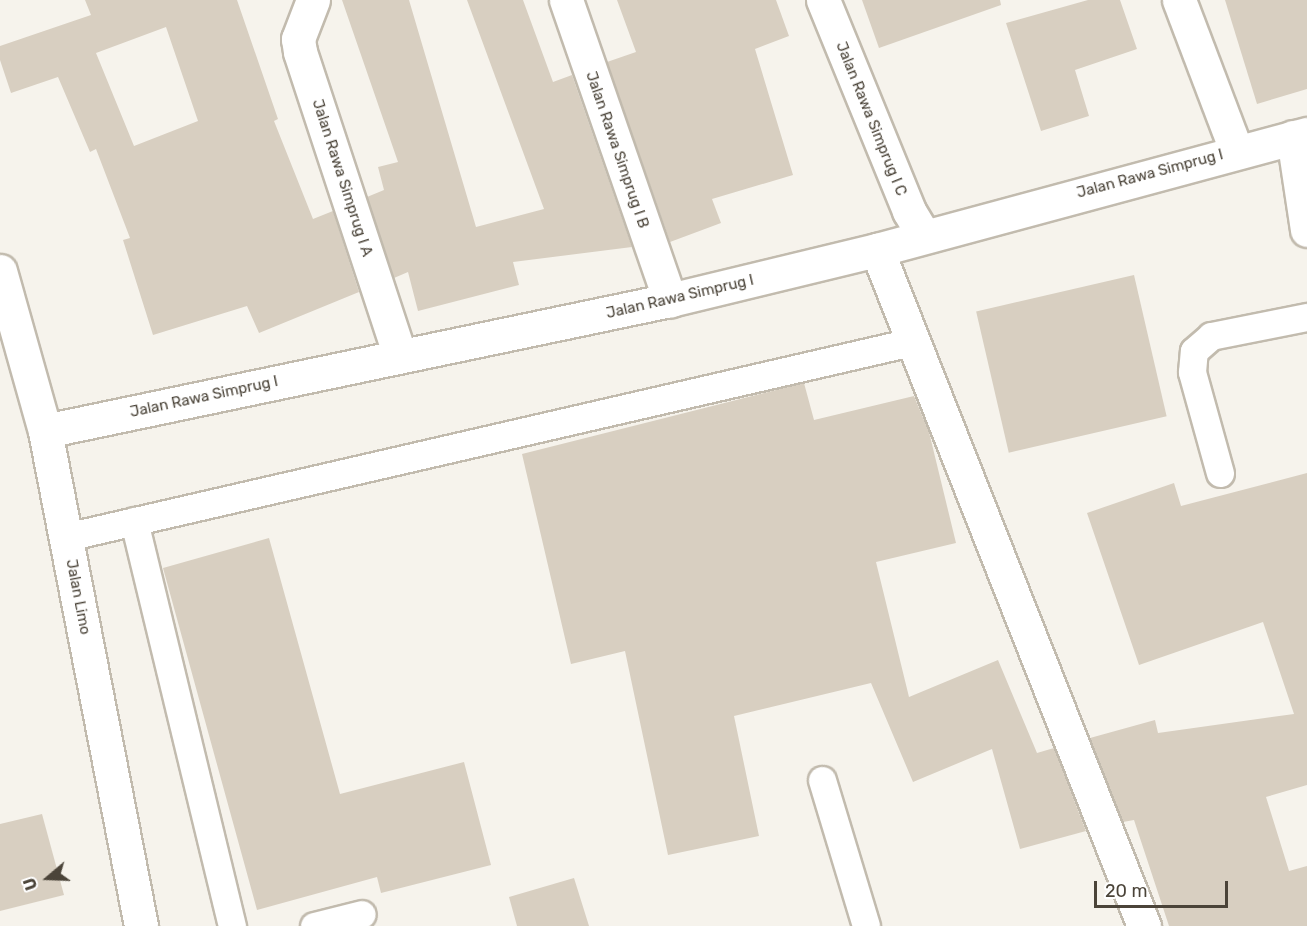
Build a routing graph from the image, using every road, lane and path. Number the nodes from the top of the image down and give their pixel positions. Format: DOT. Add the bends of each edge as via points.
graph roads {
  1 [pos="313,0"];
  2 [pos="566,0"];
  3 [pos="823,0"];
  4 [pos="1179,0"];
  5 [pos="1300,136"];
  6 [pos="1236,150"];
  7 [pos="1307,230"];
  8 [pos="924,236"];
  9 [pos="878,250"];
  10 [pos="0,271"];
  11 [pos="670,300"];
  12 [pos="1307,317"];
  13 [pos="911,342"];
  14 [pos="400,356"];
  15 [pos="45,431"];
  16 [pos="1220,473"];
  17 [pos="135,521"];
  18 [pos="66,537"];
  19 [pos="822,780"];
  20 [pos="362,914"];
  21 [pos="141,926"];
  22 [pos="232,926"];
  23 [pos="314,926"];
  24 [pos="866,926"];
  25 [pos="1144,926"];
  1 -- 14 [label="street, Jalan Rawa Simprug I A" via="298,39 300,52"];
  2 -- 11 [label="street, Jalan Rawa Simprug I B"];
  3 -- 8 [label="street, Jalan Rawa Simprug I C" via="909,211"];
  4 -- 6 [label="street"];
  5 -- 6 [label="street, Jalan Rawa Simprug I"];
  5 -- 7 [label="street"];
  6 -- 8 [label="street, Jalan Rawa Simprug I"];
  8 -- 9 [label="street, Jalan Rawa Simprug I"];
  9 -- 11 [label="street, Jalan Rawa Simprug I"];
  9 -- 13 [label="street"];
  10 -- 15 [label="street, Jalan Limo"];
  11 -- 14 [label="street, Jalan Rawa Simprug I"];
  12 -- 16 [label="lane" via="1211,336 1194,351 1192,372"];
  13 -- 17 [label="lane"];
  13 -- 25 [label="street"];
  14 -- 15 [label="street, Jalan Rawa Simprug I"];
  15 -- 18 [label="street, Jalan Limo"];
  17 -- 18 [label="lane"];
  17 -- 22 [label="lane"];
  18 -- 21 [label="street, Jalan Limo"];
  19 -- 24 [label="lane"];
  20 -- 23 [label="lane"];
}
